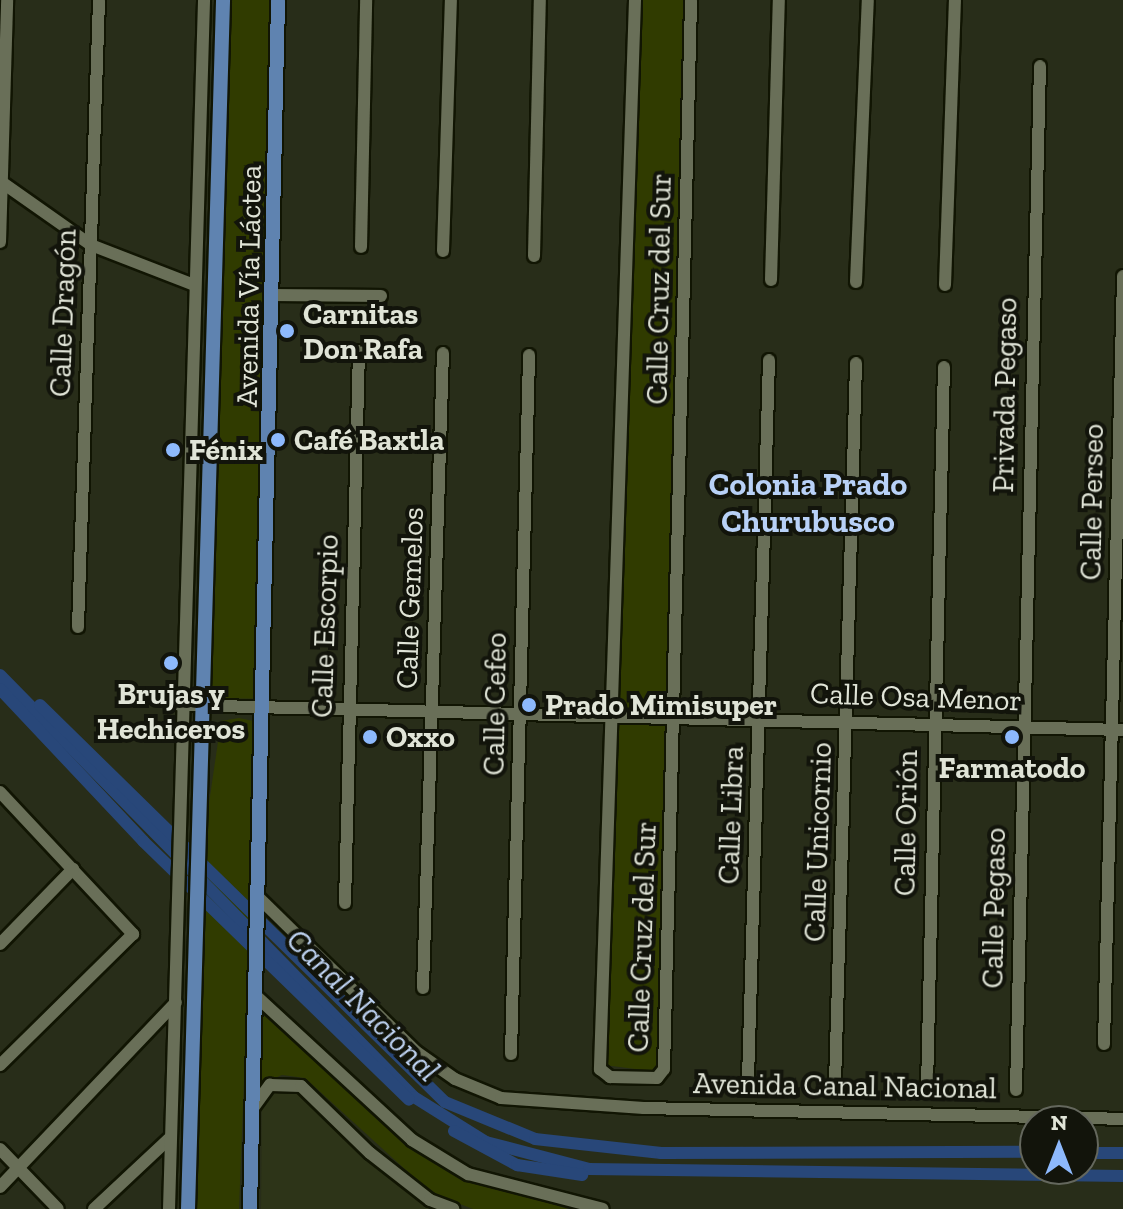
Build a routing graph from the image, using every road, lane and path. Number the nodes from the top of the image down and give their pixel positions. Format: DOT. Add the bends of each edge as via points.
graph roads {
  1 [pos="7,0"];
  2 [pos="99,0"];
  3 [pos="204,0"];
  4 [pos="223,0"];
  5 [pos="278,0"];
  6 [pos="366,0"];
  7 [pos="451,0"];
  8 [pos="540,0"];
  9 [pos="635,0"];
  10 [pos="691,0"];
  11 [pos="779,0"];
  12 [pos="868,0"];
  13 [pos="955,0"];
  14 [pos="1040,66"];
  15 [pos="1,182"];
  16 [pos="0,242"];
  17 [pos="91,245"];
  18 [pos="361,247"];
  19 [pos="443,251"];
  20 [pos="534,256"];
  21 [pos="1123,276"];
  22 [pos="771,280"];
  23 [pos="856,282"];
  24 [pos="194,285"];
  25 [pos="945,285"];
  26 [pos="276,295"];
  27 [pos="381,296"];
  28 [pos="1123,301"];
  29 [pos="359,351"];
  30 [pos="443,353"];
  31 [pos="529,355"];
  32 [pos="769,360"];
  33 [pos="856,363"];
  34 [pos="944,367"];
  35 [pos="1122,382"];
  36 [pos="78,627"];
  37 [pos="180,705"];
  38 [pos="204,706"];
  39 [pos="265,707"];
  40 [pos="349,709"];
  41 [pos="433,711"];
  42 [pos="521,713"];
  43 [pos="609,716"];
  44 [pos="675,717"];
  45 [pos="761,719"];
  46 [pos="848,722"];
  47 [pos="934,724"];
  48 [pos="1023,726"];
  49 [pos="1118,730"];
  50 [pos="1,794"];
  51 [pos="73,869"];
  52 [pos="258,903"];
  53 [pos="345,903"];
  54 [pos="0,944"];
  55 [pos="423,988"];
  56 [pos="255,995"];
  57 [pos="176,1002"];
  58 [pos="1104,1044"];
  59 [pos="511,1054"];
  60 [pos="0,1065"];
  61 [pos="748,1080"];
  62 [pos="835,1084"];
  63 [pos="927,1087"];
  64 [pos="1016,1090"];
  65 [pos="253,1108"];
  66 [pos="1123,1119"];
  67 [pos="170,1138"];
  68 [pos="0,1149"];
  69 [pos="18,1167"];
  70 [pos="0,1187"];
  71 [pos="58,1209"];
  72 [pos="94,1209"];
  73 [pos="169,1209"];
  74 [pos="188,1209"];
  75 [pos="250,1209"];
  76 [pos="453,1209"];
  77 [pos="602,1209"];
  1 -- 15 [label="street"];
  2 -- 17 [label="street, Calle Dragón"];
  3 -- 24 [label="street, Avenida Vía Láctea"];
  4 -- 38 [label="main road, Avenida Vía Láctea"];
  5 -- 26 [label="main road, Avenida Vía Láctea"];
  6 -- 18 [label="street"];
  7 -- 19 [label="street"];
  8 -- 20 [label="street"];
  9 -- 43 [label="street, Calle Cruz del Sur"];
  10 -- 44 [label="street, Calle Cruz del Sur"];
  11 -- 22 [label="street"];
  12 -- 23 [label="street"];
  13 -- 25 [label="street"];
  14 -- 48 [label="street, Privada Pegaso"];
  15 -- 16 [label="street"];
  15 -- 17 [label="street"];
  17 -- 24 [label="street"];
  17 -- 36 [label="street, Calle Dragón"];
  21 -- 28 [label="street, Calle Perseo"];
  24 -- 37 [label="street, Avenida Vía Láctea"];
  26 -- 27 [label="street"];
  26 -- 39 [label="main road, Avenida Vía Láctea"];
  28 -- 35 [label="street, Calle Perseo"];
  29 -- 40 [label="street, Calle Escorpio"];
  30 -- 41 [label="street, Calle Gemelos"];
  31 -- 42 [label="street, Calle Cefeo"];
  32 -- 45 [label="street, Calle Libra"];
  33 -- 46 [label="street, Calle Unicornio"];
  34 -- 47 [label="street, Calle Orión"];
  35 -- 49 [label="street, Calle Perseo"];
  37 -- 38 [label="street, Calle Osa Menor"];
  37 -- 57 [label="street, Avenida Vía Láctea"];
  38 -- 39 [label="street, Calle Osa Menor"];
  38 -- 74 [label="main road, Avenida Vía Láctea"];
  39 -- 40 [label="street, Calle Osa Menor"];
  39 -- 52 [label="main road, Avenida Vía Láctea"];
  40 -- 41 [label="street, Calle Osa Menor"];
  40 -- 53 [label="street, Calle Escorpio"];
  41 -- 42 [label="street, Calle Osa Menor"];
  41 -- 55 [label="street, Calle Gemelos"];
  42 -- 43 [label="street, Calle Osa Menor"];
  42 -- 59 [label="street, Calle Cefeo"];
  43 -- 44 [label="street, Calle Osa Menor"];
  43 -- 44 [label="street, Calle Cruz del Sur" via="600,1069 610,1077 657,1078 664,1069"];
  44 -- 45 [label="street, Calle Osa Menor"];
  45 -- 46 [label="street, Calle Osa Menor"];
  45 -- 61 [label="street, Calle Libra"];
  46 -- 47 [label="street, Calle Osa Menor"];
  46 -- 62 [label="street, Calle Unicornio"];
  47 -- 48 [label="street, Calle Osa Menor"];
  47 -- 63 [label="street, Calle Orión"];
  48 -- 49 [label="street, Calle Osa Menor"];
  48 -- 64 [label="street, Calle Pegaso"];
  49 -- 58 [label="street, Calle Perseo"];
  50 -- 51 [label="street"];
  51 -- 54 [label="street"];
  51 -- 60 [label="street" via="133,934"];
  52 -- 56 [label="main road, Avenida Vía Láctea"];
  52 -- 66 [label="street, Avenida Canal Nacional" via="415,1051 455,1079 501,1098 617,1107"];
  56 -- 65 [label="main road, Avenida Vía Láctea"];
  56 -- 77 [label="street" via="385,1121 423,1147 468,1174"];
  57 -- 67 [label="street, Avenida Vía Láctea"];
  57 -- 69 [label="street"];
  65 -- 75 [label="main road, Avenida Vía Láctea"];
  65 -- 76 [label="street" via="270,1085 301,1086 370,1153 430,1200"];
  67 -- 72 [label="street"];
  67 -- 73 [label="street, Avenida Vía Láctea"];
  68 -- 69 [label="street"];
  69 -- 70 [label="street"];
  69 -- 71 [label="street"];
}
